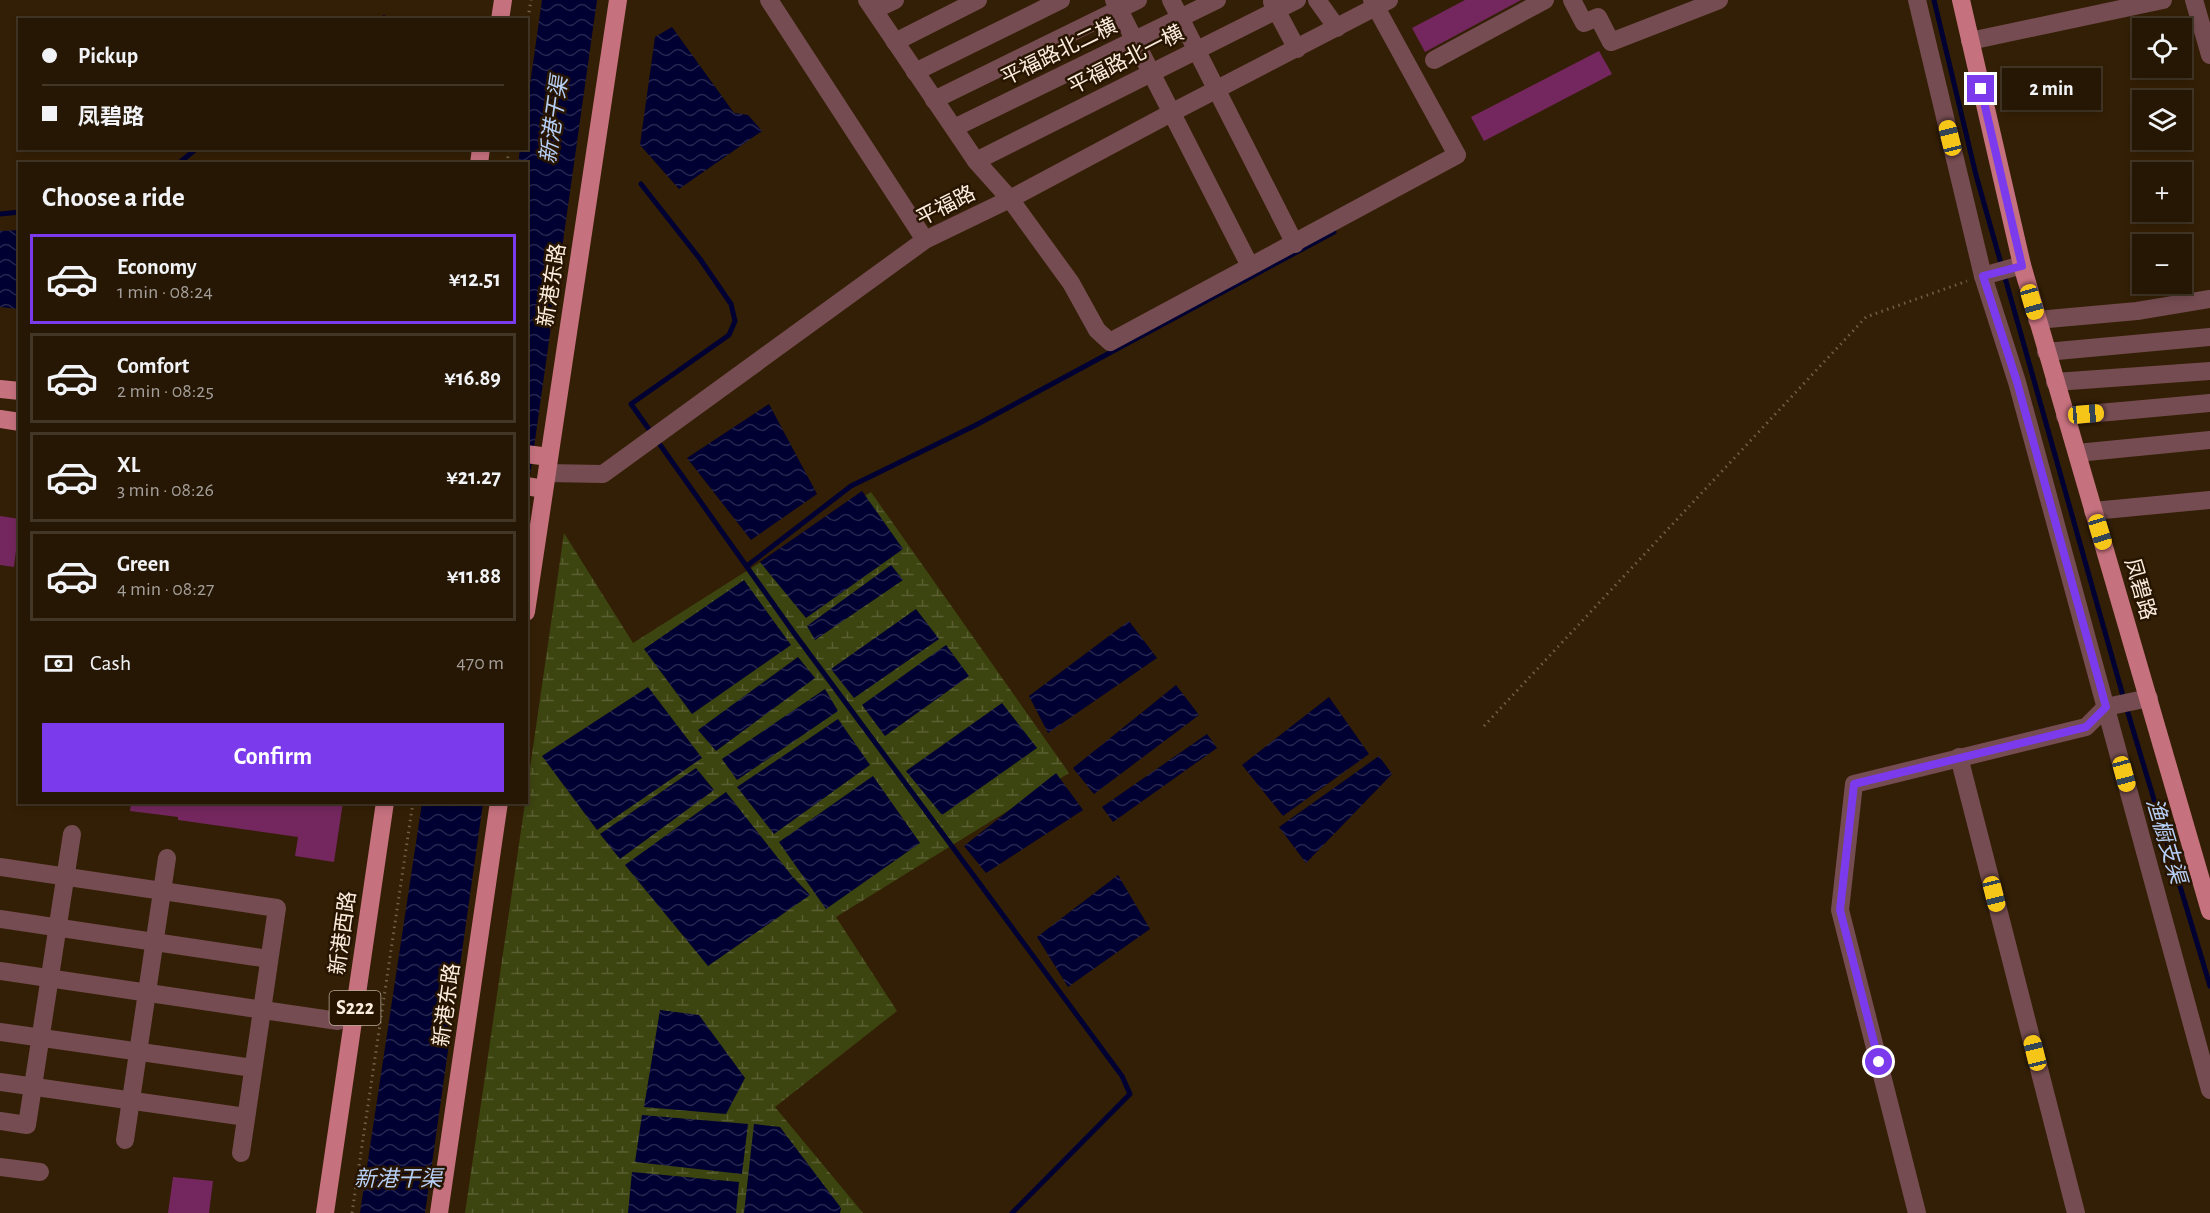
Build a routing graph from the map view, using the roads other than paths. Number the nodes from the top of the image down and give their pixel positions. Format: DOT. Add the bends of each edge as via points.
graph roads {
  1 [pos="503,0"];
  2 [pos="618,0"];
  3 [pos="769,0"];
  4 [pos="895,0"];
  5 [pos="978,0"];
  6 [pos="1061,0"];
  7 [pos="1138,0"];
  8 [pos="1172,0"];
  9 [pos="1217,0"];
  10 [pos="1297,0"];
  11 [pos="1317,0"];
  12 [pos="1545,0"];
  13 [pos="1572,0"];
  14 [pos="1719,0"];
  15 [pos="1917,0"];
  16 [pos="1961,0"];
  17 [pos="2163,0"];
  18 [pos="2194,0"];
  19 [pos="1379,2"];
  20 [pos="871,5"];
  21 [pos="1117,5"];
  22 [pos="1274,5"];
  23 [pos="500,18"];
  24 [pos="1180,18"];
  25 [pos="1337,28"];
  26 [pos="1135,40"];
  27 [pos="1970,41"];
  28 [pos="895,42"];
  29 [pos="1297,49"];
  30 [pos="1197,50"];
  31 [pos="2210,55"];
  32 [pos="1434,60"];
  33 [pos="915,72"];
  34 [pos="1151,73"];
  35 [pos="1218,90"];
  36 [pos="934,100"];
  37 [pos="1171,112"];
  38 [pos="954,128"];
  39 [pos="976,161"];
  40 [pos="1010,199"];
  41 [pos="925,240"];
  42 [pos="1295,244"];
  43 [pos="1251,266"];
  44 [pos="2022,266"];
  45 [pos="1983,276"];
  46 [pos="2210,299"];
  47 [pos="2037,320"];
  48 [pos="2210,337"];
  49 [pos="2046,352"];
  50 [pos="2210,371"];
  51 [pos="2055,382"];
  52 [pos="0,389"];
  53 [pos="18,391"];
  54 [pos="2210,403"];
  55 [pos="2065,416"];
  56 [pos="0,420"];
  57 [pos="18,422"];
  58 [pos="2210,440"];
  59 [pos="2077,453"];
  60 [pos="528,457"];
  61 [pos="542,477"];
  62 [pos="2210,500"];
  63 [pos="2094,511"];
  64 [pos="528,595"];
  65 [pos="2149,698"];
  66 [pos="2106,707"];
  67 [pos="1959,757"];
  68 [pos="385,804"];
  69 [pos="499,804"];
  70 [pos="72,834"];
  71 [pos="167,858"];
  72 [pos="0,867"];
  73 [pos="66,877"];
  74 [pos="162,892"];
  75 [pos="2210,911"];
  76 [pos="0,919"];
  77 [pos="58,928"];
  78 [pos="154,943"];
  79 [pos="269,959"];
  80 [pos="0,971"];
  81 [pos="50,978"];
  82 [pos="147,992"];
  83 [pos="262,1010"];
  84 [pos="338,1021"];
  85 [pos="0,1032"];
  86 [pos="41,1038"];
  87 [pos="138,1051"];
  88 [pos="253,1068"];
  89 [pos="0,1082"];
  90 [pos="34,1087"];
  91 [pos="2210,1090"];
  92 [pos="131,1101"];
  93 [pos="246,1117"];
  94 [pos="0,1121"];
  95 [pos="125,1140"];
  96 [pos="240,1153"];
  97 [pos="0,1167"];
  98 [pos="40,1172"];
  99 [pos="325,1213"];
  100 [pos="439,1213"];
  101 [pos="1917,1213"];
  102 [pos="2076,1213"];
  1 -- 23 [label="main road"];
  2 -- 61 [label="main road, 新港东路"];
  3 -- 41 [label="street"];
  4 -- 20 [label="street"];
  5 -- 28 [label="street"];
  6 -- 33 [label="street"];
  7 -- 21 [label="street"];
  8 -- 24 [label="street"];
  9 -- 24 [label="street, 平福路北二横"];
  10 -- 22 [label="street, 平福路北一横"];
  11 -- 25 [label="street"];
  12 -- 32 [label="street"];
  13 -- 14 [label="street" via="1584,22 1598,17 1611,42"];
  15 -- 45 [label="street"];
  16 -- 27 [label="main road, 凤碧路"];
  17 -- 27 [label="street"];
  18 -- 31 [label="street"];
  19 -- 25 [label="street, 平福路"];
  19 -- 42 [label="street" via="1457,155"];
  20 -- 28 [label="street"];
  21 -- 26 [label="street"];
  21 -- 36 [label="street"];
  22 -- 29 [label="street"];
  22 -- 30 [label="street, 平福路北一横"];
  24 -- 26 [label="street, 平福路北二横"];
  24 -- 30 [label="street"];
  25 -- 29 [label="street, 平福路"];
  26 -- 34 [label="street"];
  26 -- 38 [label="street, 平福路北二横"];
  27 -- 44 [label="main road, 凤碧路"];
  28 -- 33 [label="street"];
  29 -- 35 [label="street, 平福路"];
  30 -- 34 [label="street, 平福路北一横"];
  30 -- 35 [label="street"];
  33 -- 36 [label="street"];
  34 -- 37 [label="street"];
  34 -- 39 [label="street, 平福路北一横"];
  35 -- 37 [label="street, 平福路"];
  35 -- 42 [label="street"];
  36 -- 38 [label="street"];
  37 -- 40 [label="street, 平福路"];
  37 -- 43 [label="street"];
  38 -- 39 [label="street"];
  39 -- 40 [label="street"];
  40 -- 41 [label="street, 平福路"];
  40 -- 43 [label="street" via="1071,283 1097,330 1110,342"];
  41 -- 61 [label="street, 平福路" via="603,474"];
  42 -- 43 [label="street"];
  44 -- 45 [label="street"];
  44 -- 47 [label="main road, 凤碧路"];
  45 -- 66 [label="street" via="2017,382"];
  46 -- 47 [label="street" via="2137,311"];
  47 -- 49 [label="main road, 凤碧路"];
  48 -- 49 [label="street"];
  49 -- 51 [label="main road, 凤碧路"];
  50 -- 51 [label="street"];
  51 -- 55 [label="main road, 凤碧路"];
  52 -- 53 [label="main road"];
  54 -- 55 [label="street"];
  55 -- 59 [label="main road, 凤碧路"];
  56 -- 57 [label="main road"];
  58 -- 59 [label="street"];
  59 -- 63 [label="main road, 凤碧路"];
  60 -- 61 [label="main road, bridge"];
  61 -- 64 [label="main road, 新港东路"];
  62 -- 63 [label="street"];
  63 -- 65 [label="main road, 凤碧路"];
  65 -- 66 [label="street"];
  65 -- 75 [label="main road, 凤碧路"];
  66 -- 67 [label="street" via="2086,727"];
  66 -- 91 [label="street"];
  67 -- 101 [label="street" via="1854,784 1840,910"];
  67 -- 102 [label="street"];
  68 -- 99 [label="main road, 新港西路 / S222"];
  69 -- 100 [label="main road, 新港东路"];
  70 -- 73 [label="street"];
  71 -- 74 [label="street"];
  72 -- 73 [label="street"];
  73 -- 74 [label="street"];
  73 -- 77 [label="street"];
  74 -- 78 [label="street"];
  74 -- 79 [label="street" via="277,908"];
  76 -- 77 [label="street"];
  77 -- 78 [label="street"];
  77 -- 81 [label="street"];
  78 -- 79 [label="street"];
  78 -- 82 [label="street"];
  79 -- 83 [label="street"];
  80 -- 81 [label="street"];
  81 -- 82 [label="street"];
  81 -- 86 [label="street"];
  82 -- 83 [label="street"];
  82 -- 87 [label="street"];
  83 -- 84 [label="street"];
  83 -- 88 [label="street"];
  85 -- 86 [label="street"];
  86 -- 87 [label="street"];
  86 -- 90 [label="street"];
  87 -- 88 [label="street"];
  87 -- 92 [label="street"];
  88 -- 93 [label="street"];
  89 -- 90 [label="street"];
  90 -- 92 [label="street"];
  90 -- 94 [label="street" via="27,1125"];
  92 -- 93 [label="street"];
  92 -- 95 [label="street"];
  93 -- 96 [label="street"];
  97 -- 98 [label="street"];
}
